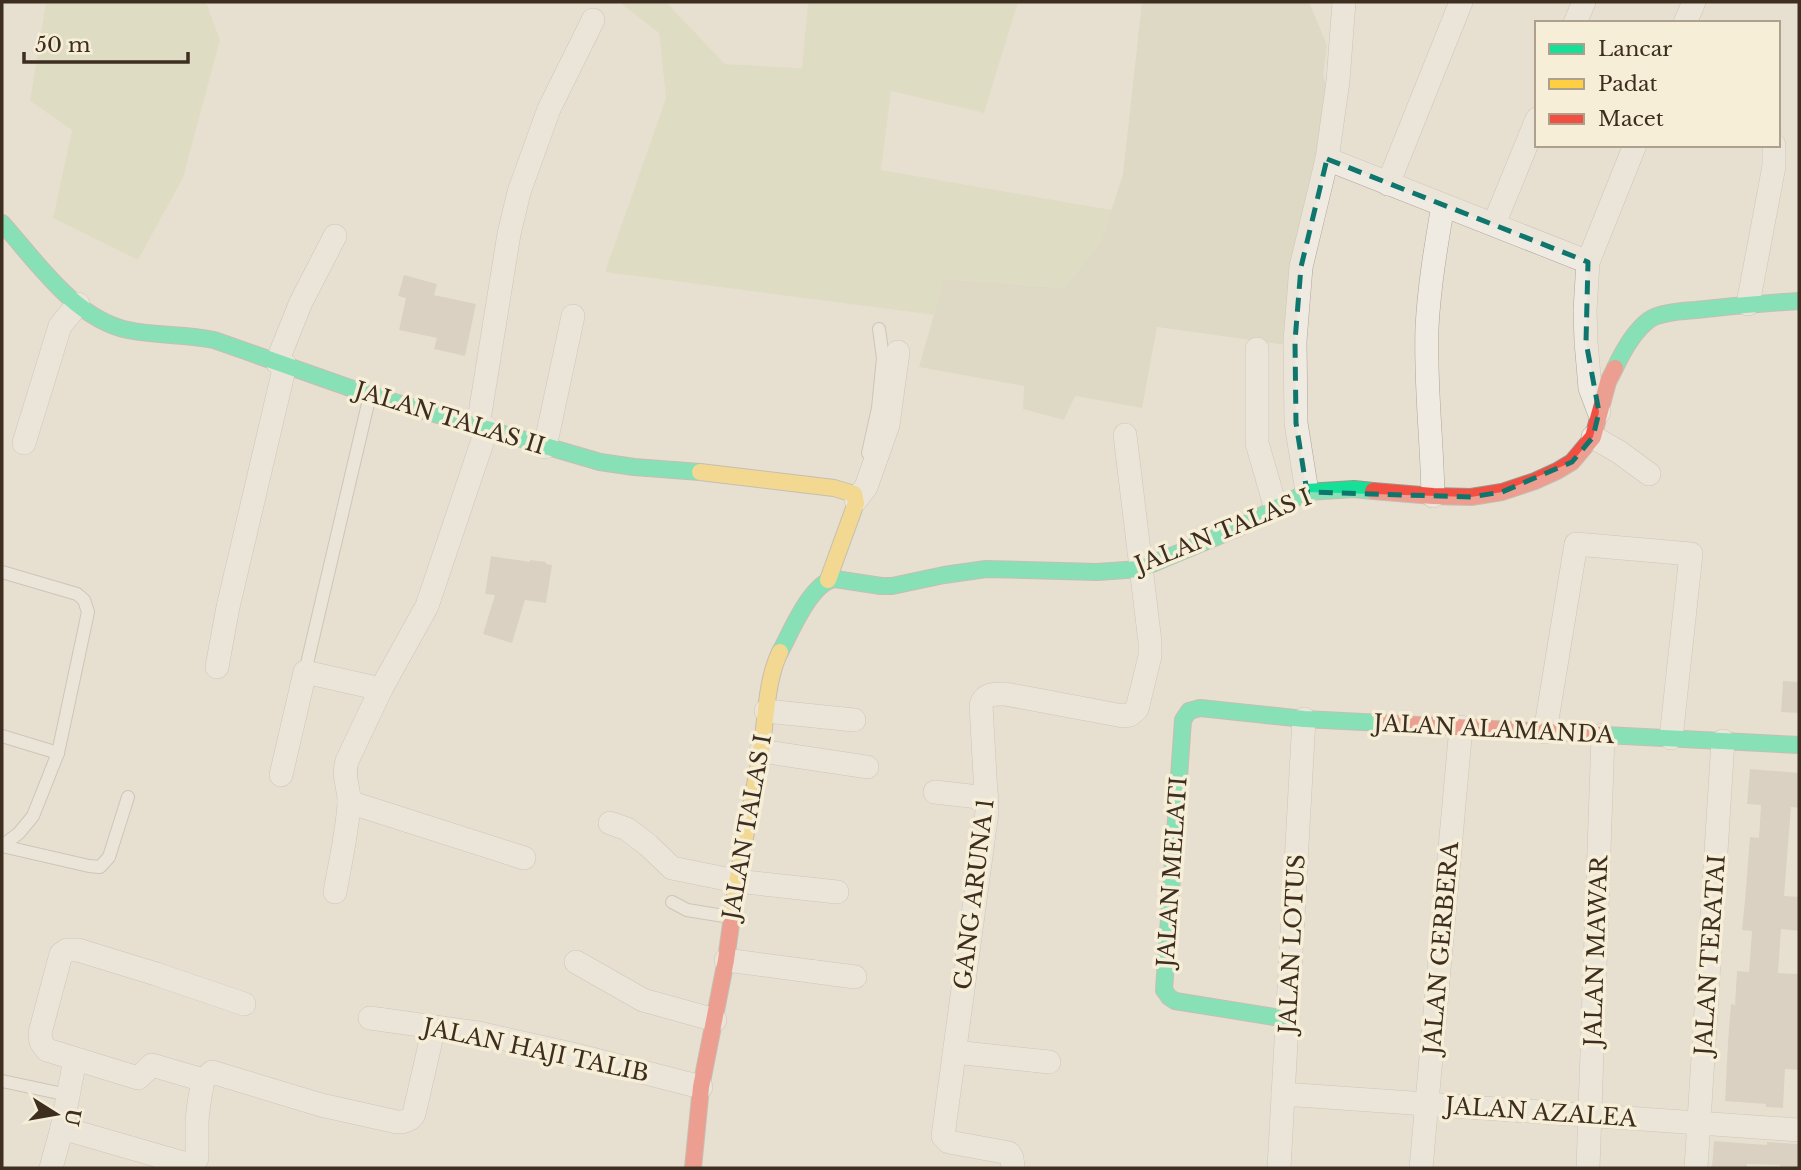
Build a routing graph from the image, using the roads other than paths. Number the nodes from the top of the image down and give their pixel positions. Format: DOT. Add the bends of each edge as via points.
graph roads {
  1 [pos="1344,2"];
  2 [pos="1461,2"];
  3 [pos="1584,2"];
  4 [pos="1693,2"];
  5 [pos="593,20"];
  6 [pos="1576,21"];
  7 [pos="1686,21"];
  8 [pos="1535,124"];
  9 [pos="1634,147"];
  10 [pos="1774,147"];
  11 [pos="1327,159"];
  12 [pos="1388,184"];
  13 [pos="1443,205"];
  14 [pos="2,223"];
  15 [pos="1494,224"];
  16 [pos="335,236"];
  17 [pos="1588,262"];
  18 [pos="1799,300"];
  19 [pos="78,304"];
  20 [pos="1748,304"];
  21 [pos="573,316"];
  22 [pos="879,329"];
  23 [pos="1257,349"];
  24 [pos="898,352"];
  25 [pos="281,363"];
  26 [pos="370,395"];
  27 [pos="1599,412"];
  28 [pos="483,427"];
  29 [pos="1125,435"];
  30 [pos="1593,437"];
  31 [pos="23,443"];
  32 [pos="545,447"];
  33 [pos="1649,474"];
  34 [pos="1307,492"];
  35 [pos="854,496"];
  36 [pos="1433,496"];
  37 [pos="1276,509"];
  38 [pos="1140,569"];
  39 [pos="2,572"];
  40 [pos="828,580"];
  41 [pos="218,667"];
  42 [pos="305,672"];
  43 [pos="381,689"];
  44 [pos="766,710"];
  45 [pos="1189,711"];
  46 [pos="1304,719"];
  47 [pos="854,720"];
  48 [pos="1461,727"];
  49 [pos="1545,732"];
  50 [pos="1603,735"];
  51 [pos="2,736"];
  52 [pos="1671,738"];
  53 [pos="1723,741"];
  54 [pos="1799,745"];
  55 [pos="761,751"];
  56 [pos="58,753"];
  57 [pos="867,768"];
  58 [pos="281,775"];
  59 [pos="935,792"];
  60 [pos="128,797"];
  61 [pos="987,798"];
  62 [pos="349,802"];
  63 [pos="610,823"];
  64 [pos="2,846"];
  65 [pos="524,858"];
  66 [pos="736,881"];
  67 [pos="335,892"];
  68 [pos="837,892"];
  69 [pos="672,902"];
  70 [pos="730,917"];
  71 [pos="726,960"];
  72 [pos="576,962"];
  73 [pos="855,977"];
  74 [pos="244,1004"];
  75 [pos="370,1018"];
  76 [pos="1287,1019"];
  77 [pos="715,1020"];
  78 [pos="434,1027"];
  79 [pos="954,1052"];
  80 [pos="75,1059"];
  81 [pos="1049,1062"];
  82 [pos="203,1080"];
  83 [pos="2,1081"];
  84 [pos="701,1087"];
  85 [pos="1283,1094"];
  86 [pos="68,1095"];
  87 [pos="1426,1104"];
  88 [pos="1590,1116"];
  89 [pos="1699,1123"];
  90 [pos="62,1128"];
  91 [pos="1799,1130"];
  92 [pos="51,1168"];
  93 [pos="693,1168"];
  94 [pos="1013,1168"];
  95 [pos="1279,1168"];
  96 [pos="1421,1168"];
  97 [pos="1588,1168"];
  98 [pos="1696,1168"];
  1 -- 11 [label="street"];
  2 -- 12 [label="street"];
  3 -- 6 [label="street"];
  4 -- 7 [label="street"];
  5 -- 28 [label="street" via="549,109 519,192 509,234"];
  8 -- 15 [label="street"];
  9 -- 17 [label="street"];
  10 -- 20 [label="street"];
  11 -- 12 [label="street"];
  11 -- 34 [label="street" via="1301,267 1295,341 1296,423"];
  12 -- 13 [label="street"];
  13 -- 15 [label="street"];
  13 -- 36 [label="street" via="1427,328"];
  14 -- 19 [label="street, JALAN TALAS II"];
  15 -- 17 [label="street"];
  16 -- 25 [label="street" via="301,302"];
  17 -- 27 [label="street" via="1586,342 1590,388"];
  18 -- 20 [label="street, JALAN TALAS I"];
  19 -- 25 [label="street, JALAN TALAS II" via="116,327 215,340"];
  19 -- 31 [label="street" via="60,326"];
  20 -- 27 [label="street, JALAN TALAS I" via="1651,318 1622,353"];
  21 -- 32 [label="street"];
  22 -- 35 [label="lane" via="883,358 878,408"];
  23 -- 37 [label="street" via="1257,443"];
  24 -- 35 [label="street" via="888,425 866,487"];
  25 -- 26 [label="street, JALAN TALAS II"];
  25 -- 41 [label="street"];
  26 -- 28 [label="street, JALAN TALAS II"];
  26 -- 42 [label="lane"];
  27 -- 30 [label="street, JALAN TALAS I"];
  28 -- 32 [label="street, JALAN TALAS II"];
  28 -- 43 [label="street" via="427,606"];
  29 -- 38 [label="street"];
  30 -- 33 [label="street"];
  30 -- 36 [label="street, JALAN TALAS I" via="1572,462 1535,481 1502,492"];
  32 -- 35 [label="street, JALAN TALAS II" via="600,462 834,488"];
  34 -- 36 [label="street, JALAN TALAS I" via="1354,489"];
  34 -- 37 [label="street, JALAN TALAS I"];
  35 -- 40 [label="street"];
  37 -- 38 [label="street, JALAN TALAS I"];
  38 -- 40 [label="street, JALAN TALAS I" via="986,569 892,586"];
  38 -- 61 [label="street, GANG ARUNA 1" via="1150,656 1137,709 1123,716 990,694 981,705"];
  39 -- 56 [label="lane" via="77,594 88,612"];
  40 -- 44 [label="street, JALAN TALAS I" via="801,611 786,638 775,662"];
  42 -- 43 [label="street"];
  42 -- 58 [label="street"];
  43 -- 62 [label="street" via="344,769"];
  44 -- 47 [label="street"];
  44 -- 55 [label="street, JALAN TALAS I"];
  45 -- 46 [label="street, JALAN ALAMANDA" via="1198,708"];
  45 -- 76 [label="street, JALAN MELATI" via="1183,720 1164,990 1175,1001"];
  46 -- 48 [label="street, JALAN ALAMANDA"];
  46 -- 76 [label="street, JALAN LOTUS"];
  48 -- 49 [label="street, JALAN ALAMANDA"];
  48 -- 87 [label="street, JALAN GERBERA"];
  49 -- 50 [label="street, JALAN ALAMANDA"];
  49 -- 52 [label="street" via="1576,544 1691,555"];
  50 -- 52 [label="street, JALAN ALAMANDA"];
  50 -- 88 [label="street, JALAN MAWAR"];
  51 -- 56 [label="lane"];
  52 -- 53 [label="street, JALAN ALAMANDA"];
  53 -- 54 [label="street, JALAN ALAMANDA"];
  53 -- 89 [label="street, JALAN TERATAI"];
  55 -- 57 [label="street"];
  55 -- 66 [label="street, JALAN TALAS I"];
  56 -- 64 [label="lane" via="33,816"];
  59 -- 61 [label="street"];
  60 -- 64 [label="lane" via="109,857 100,867"];
  61 -- 79 [label="street, GANG ARUNA 1"];
  62 -- 65 [label="street"];
  62 -- 67 [label="street"];
  63 -- 66 [label="street" via="627,829 672,868"];
  66 -- 68 [label="street"];
  66 -- 70 [label="street, JALAN TALAS I"];
  69 -- 70 [label="lane" via="687,910"];
  70 -- 71 [label="street, JALAN TALAS I"];
  71 -- 73 [label="street"];
  71 -- 77 [label="street, JALAN TALAS I"];
  72 -- 77 [label="street" via="643,1000"];
  74 -- 80 [label="street" via="67,950 61,954 40,1033 47,1050"];
  75 -- 78 [label="street, JALAN HAJI TALIB"];
  76 -- 85 [label="street, JALAN LOTUS"];
  77 -- 84 [label="street, JALAN TALAS I"];
  78 -- 82 [label="street" via="414,1114 405,1122 321,1105 216,1072"];
  78 -- 84 [label="street, JALAN HAJI TALIB" via="572,1054"];
  79 -- 81 [label="street"];
  79 -- 94 [label="street, GANG ARUNA 1" via="943,1136 949,1142 1009,1153"];
  80 -- 82 [label="street" via="138,1078 152,1065"];
  80 -- 86 [label="street"];
  82 -- 90 [label="street" via="197,1158 190,1165"];
  83 -- 86 [label="lane"];
  84 -- 93 [label="street, JALAN TALAS I"];
  85 -- 87 [label="street, JALAN AZALEA"];
  85 -- 95 [label="street, JALAN LOTUS"];
  86 -- 90 [label="street"];
  87 -- 88 [label="street, JALAN AZALEA"];
  87 -- 96 [label="street, JALAN GERBERA"];
  88 -- 89 [label="street, JALAN AZALEA"];
  88 -- 97 [label="street, JALAN MAWAR"];
  89 -- 91 [label="street, JALAN AZALEA"];
  89 -- 98 [label="street, JALAN TERATAI"];
  90 -- 92 [label="street"];
}
